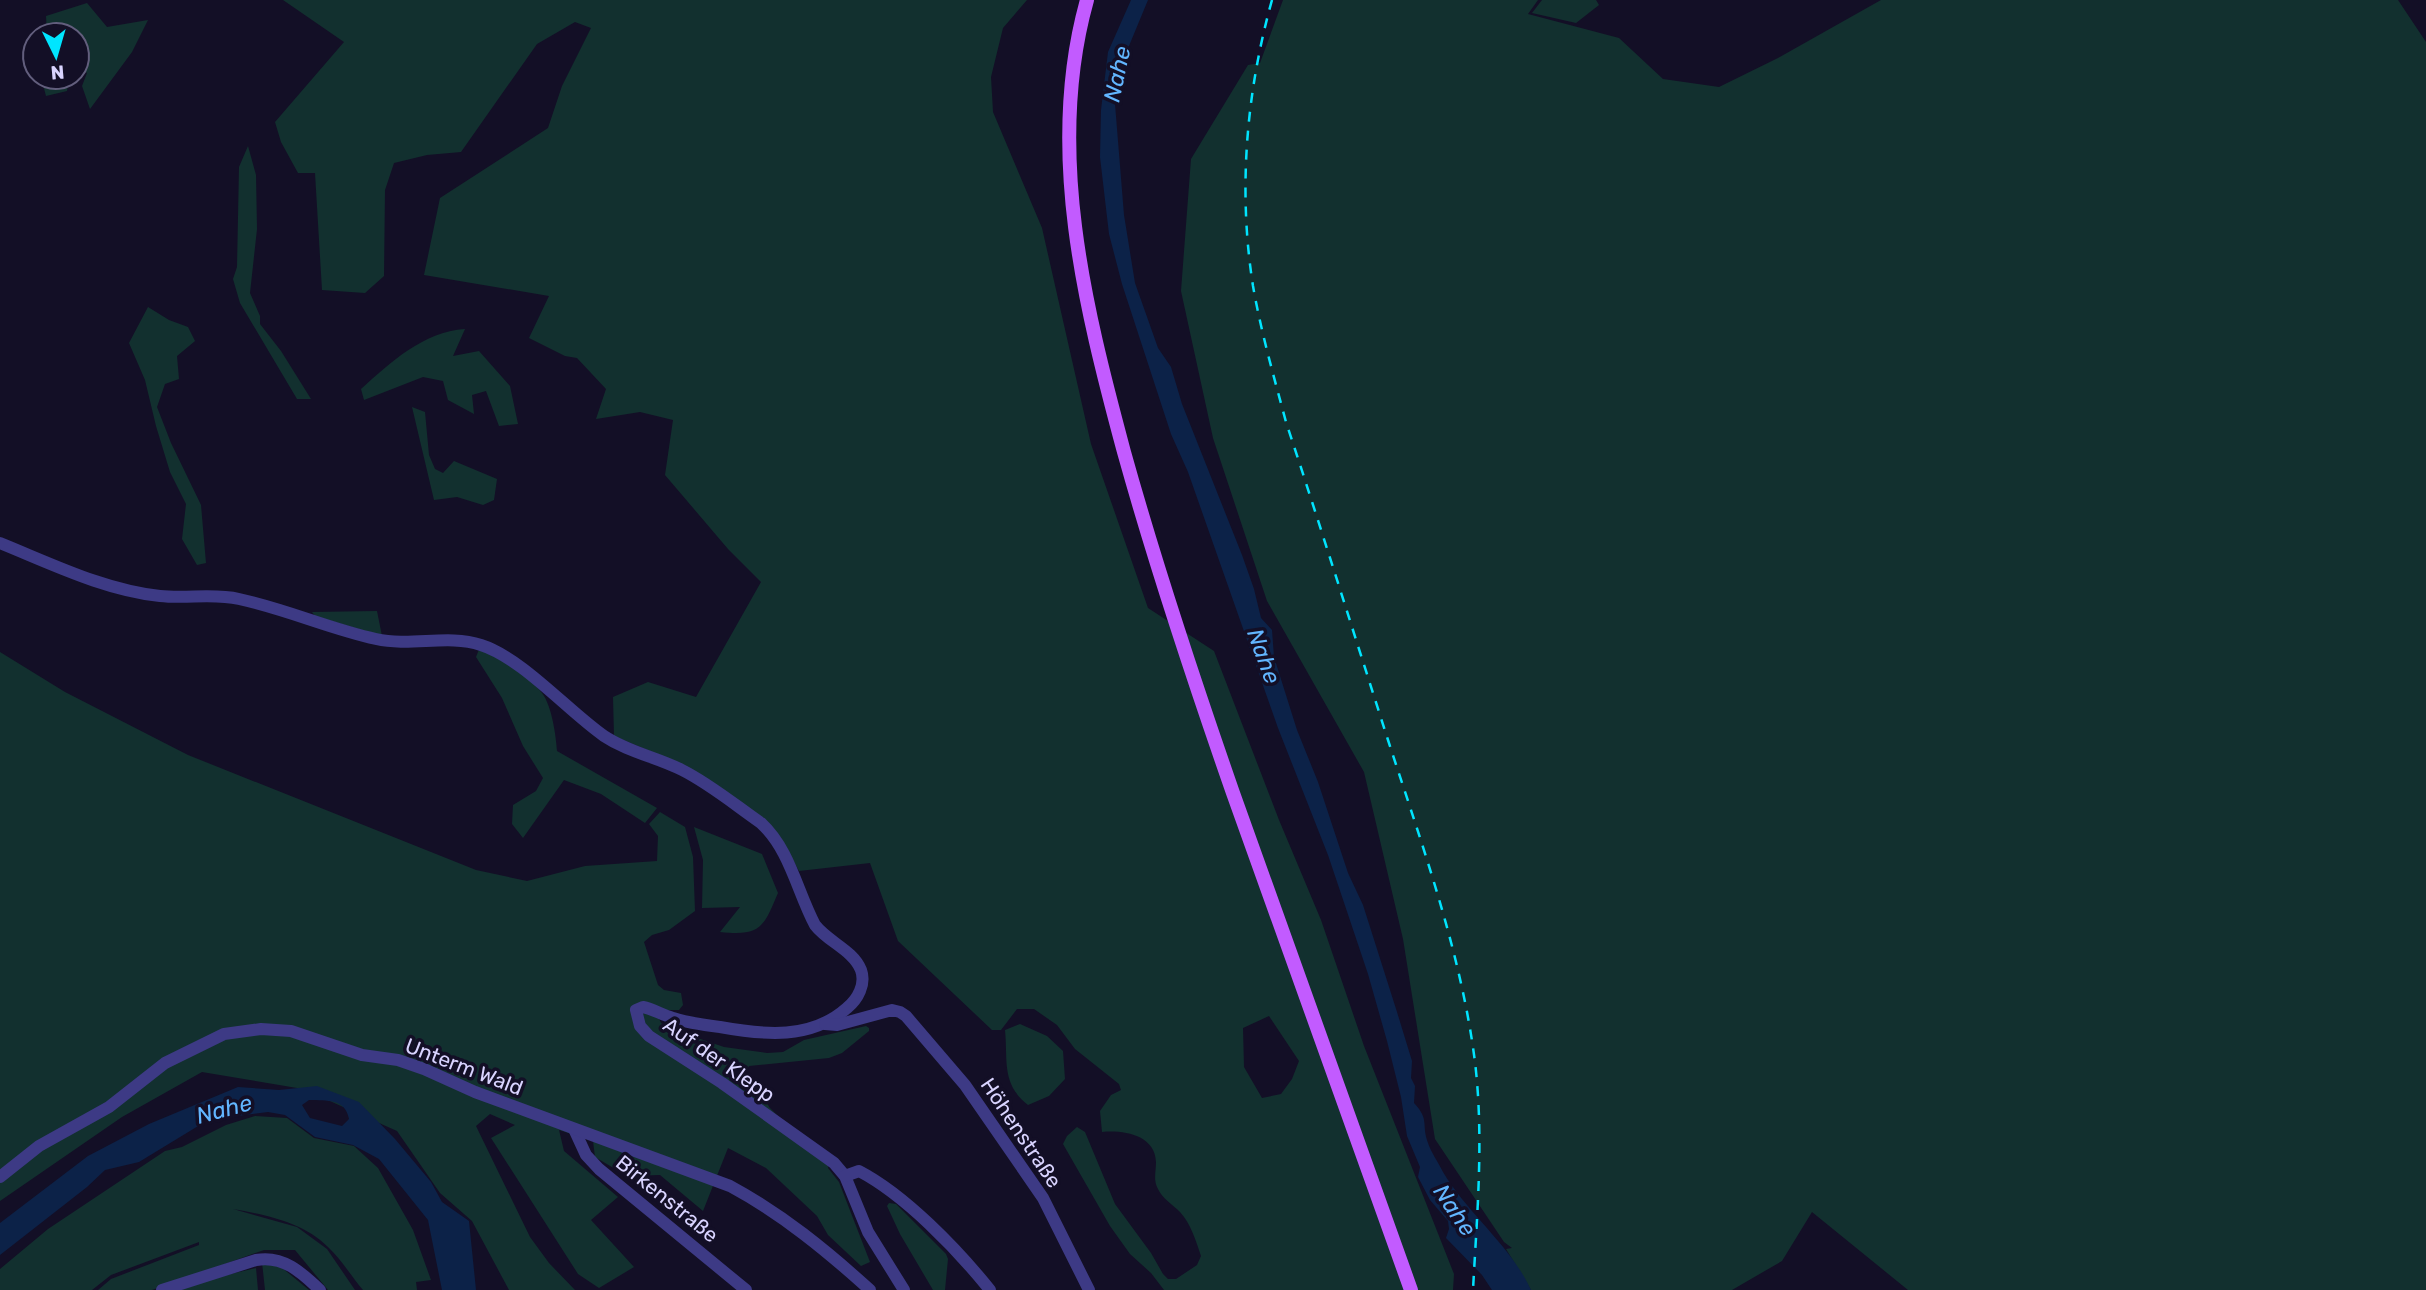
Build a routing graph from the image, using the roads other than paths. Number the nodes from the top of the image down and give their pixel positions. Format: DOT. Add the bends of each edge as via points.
graph roads {
  1 [pos="1087,0"];
  2 [pos="0,543"];
  3 [pos="900,1012"];
  4 [pos="824,1024"];
  5 [pos="574,1129"];
  6 [pos="845,1176"];
  7 [pos="0,1177"];
  8 [pos="162,1290"];
  9 [pos="320,1290"];
  10 [pos="746,1290"];
  11 [pos="870,1290"];
  12 [pos="904,1290"];
  13 [pos="990,1290"];
  14 [pos="1089,1290"];
  15 [pos="1411,1290"];
  1 -- 15 [label="main road" via="1075,58 1069,151 1075,227 1092,323 1172,613"];
  2 -- 4 [label="street, Auf der Klepp" via="85,577 144,593 240,599 376,639 469,641 487,647 605,736 681,770 761,823 774,837 815,925 860,967 860,992"];
  3 -- 4 [label="street, Auf der Klepp"];
  3 -- 14 [label="street, Höhenstraße" via="965,1085 1008,1146 1043,1198"];
  4 -- 6 [label="street, Auf der Klepp" via="770,1034 685,1022 643,1007 636,1010 639,1026 649,1036 722,1083 834,1163"];
  5 -- 7 [label="street, Unterm Wald" via="398,1060 362,1055 291,1031 261,1029 224,1034 165,1063 109,1107 39,1146"];
  5 -- 10 [label="street, Birkenstraße" via="586,1155 600,1169"];
  5 -- 11 [label="street, Unterm Wald" via="730,1186 799,1230"];
  6 -- 12 [label="street" via="868,1232"];
  6 -- 13 [label="street" via="859,1171 897,1197 955,1250"];
  8 -- 9 [label="street" via="271,1258 293,1267"];
}
